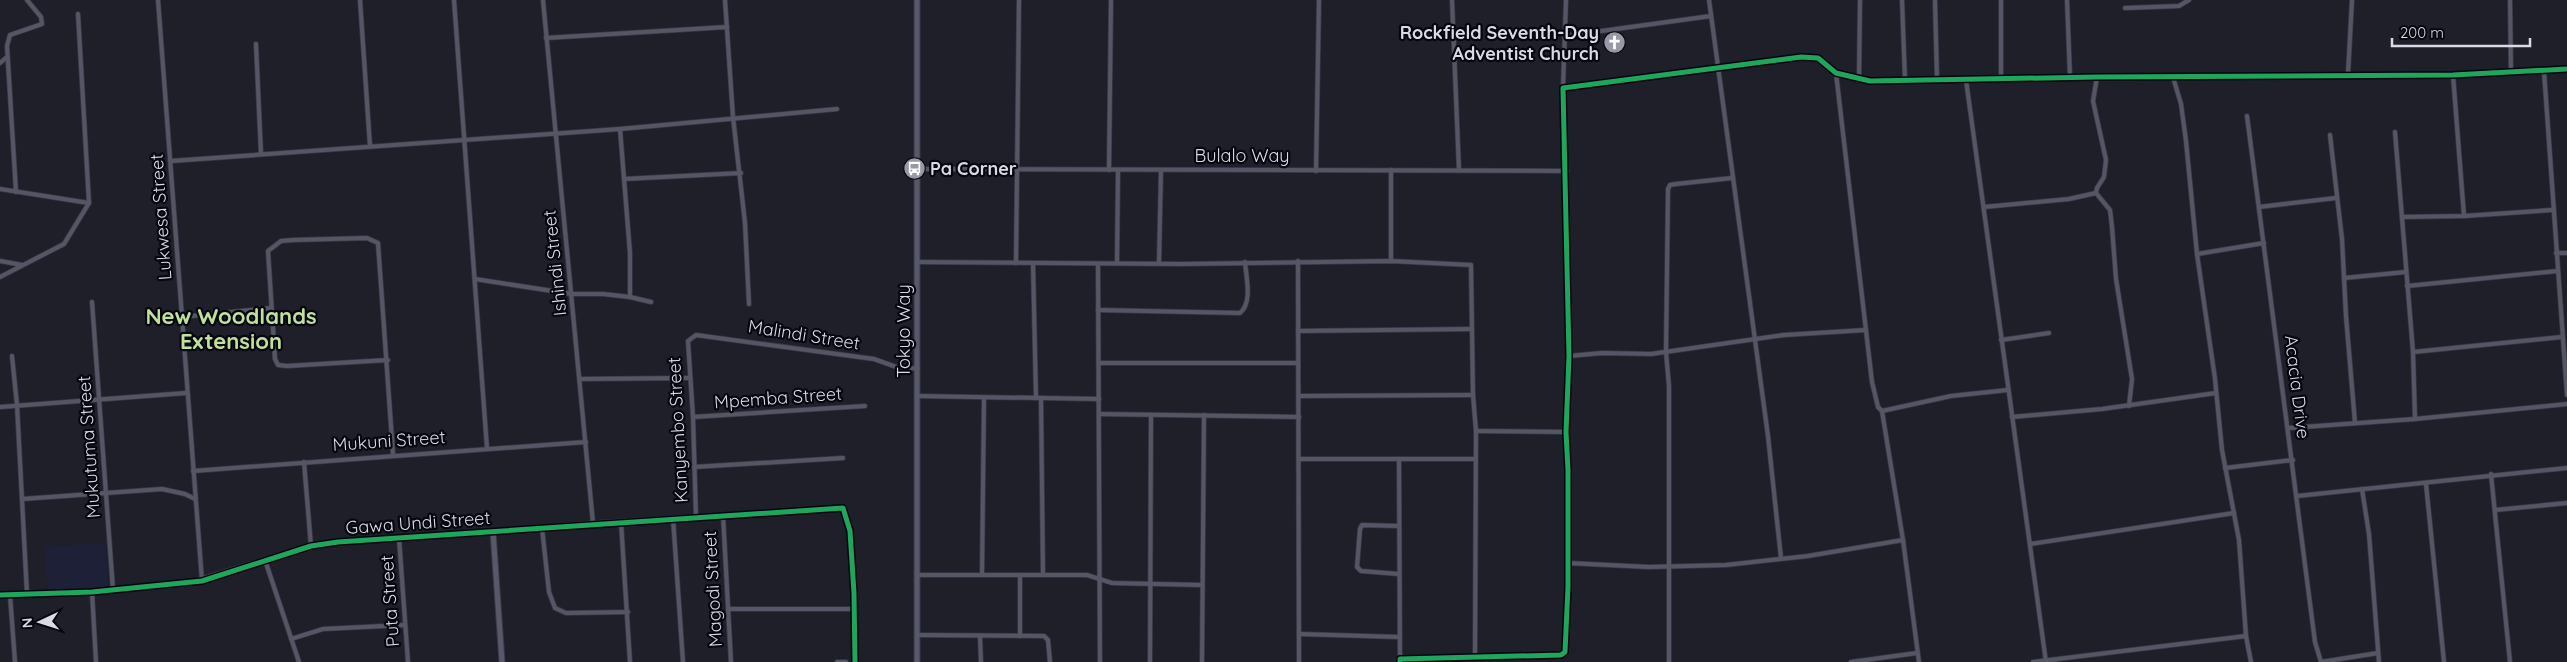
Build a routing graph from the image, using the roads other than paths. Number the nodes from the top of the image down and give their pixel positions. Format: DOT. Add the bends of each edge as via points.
graph roads {
  1 [pos="27,0"];
  2 [pos="158,0"];
  3 [pos="360,0"];
  4 [pos="454,0"];
  5 [pos="543,0"];
  6 [pos="726,0"];
  7 [pos="917,0"];
  8 [pos="1019,0"];
  9 [pos="1111,0"];
  10 [pos="1319,0"];
  11 [pos="1452,0"];
  12 [pos="1566,0"];
  13 [pos="1709,0"];
  14 [pos="1860,0"];
  15 [pos="1902,0"];
  16 [pos="2001,0"];
  17 [pos="2067,0"];
  18 [pos="2189,0"];
  19 [pos="2352,0"];
  20 [pos="2510,0"];
  21 [pos="1934,1"];
  22 [pos="2125,8"];
  23 [pos="78,14"];
  24 [pos="1711,16"];
  25 [pos="727,27"];
  26 [pos="1565,36"];
  27 [pos="546,38"];
  28 [pos="256,44"];
  29 [pos="8,57"];
  30 [pos="0,62"];
  31 [pos="1718,69"];
  32 [pos="2567,69"];
  33 [pos="2544,70"];
  34 [pos="2511,71"];
  35 [pos="1836,73"];
  36 [pos="2348,74"];
  37 [pos="2453,75"];
  38 [pos="2070,77"];
  39 [pos="2097,77"];
  40 [pos="2173,77"];
  41 [pos="1859,79"];
  42 [pos="2002,79"];
  43 [pos="1905,80"];
  44 [pos="1937,80"];
  45 [pos="1966,80"];
  46 [pos="1564,88"];
  47 [pos="837,109"];
  48 [pos="2247,116"];
  49 [pos="733,117"];
  50 [pos="620,129"];
  51 [pos="2395,132"];
  52 [pos="555,134"];
  53 [pos="2330,135"];
  54 [pos="465,140"];
  55 [pos="370,146"];
  56 [pos="261,154"];
  57 [pos="171,161"];
  58 [pos="918,169"];
  59 [pos="1016,170"];
  60 [pos="1109,170"];
  61 [pos="1118,170"];
  62 [pos="1161,170"];
  63 [pos="1391,170"];
  64 [pos="1459,170"];
  65 [pos="1316,171"];
  66 [pos="1567,171"];
  67 [pos="741,173"];
  68 [pos="1732,178"];
  69 [pos="624,179"];
  70 [pos="0,189"];
  71 [pos="16,192"];
  72 [pos="2096,193"];
  73 [pos="2336,198"];
  74 [pos="89,203"];
  75 [pos="2260,207"];
  76 [pos="1984,208"];
  77 [pos="2552,210"];
  78 [pos="2464,216"];
  79 [pos="2402,218"];
  80 [pos="2264,243"];
  81 [pos="2556,253"];
  82 [pos="2567,253"];
  83 [pos="2197,254"];
  84 [pos="0,261"];
  85 [pos="1298,261"];
  86 [pos="1391,261"];
  87 [pos="918,262"];
  88 [pos="1245,262"];
  89 [pos="1016,263"];
  90 [pos="1033,263"];
  91 [pos="1159,263"];
  92 [pos="1098,264"];
  93 [pos="1117,264"];
  94 [pos="24,265"];
  95 [pos="2558,271"];
  96 [pos="2406,272"];
  97 [pos="0,277"];
  98 [pos="2344,278"];
  99 [pos="475,279"];
  100 [pos="2407,286"];
  101 [pos="572,294"];
  102 [pos="630,297"];
  103 [pos="92,302"];
  104 [pos="651,302"];
  105 [pos="749,304"];
  106 [pos="271,308"];
  107 [pos="1098,310"];
  108 [pos="182,317"];
  109 [pos="1472,329"];
  110 [pos="1866,330"];
  111 [pos="1298,331"];
  112 [pos="2049,333"];
  113 [pos="2562,337"];
  114 [pos="1754,340"];
  115 [pos="2001,340"];
  116 [pos="688,341"];
  117 [pos="1666,352"];
  118 [pos="2413,352"];
  119 [pos="12,356"];
  120 [pos="1569,356"];
  121 [pos="388,360"];
  122 [pos="1298,362"];
  123 [pos="1100,363"];
  124 [pos="918,368"];
  125 [pos="690,378"];
  126 [pos="580,379"];
  127 [pos="2008,390"];
  128 [pos="186,393"];
  129 [pos="2216,393"];
  130 [pos="1473,395"];
  131 [pos="2567,395"];
  132 [pos="918,396"];
  133 [pos="1298,396"];
  134 [pos="984,398"];
  135 [pos="1038,398"];
  136 [pos="100,399"];
  137 [pos="1099,399"];
  138 [pos="2567,404"];
  139 [pos="17,405"];
  140 [pos="865,406"];
  141 [pos="2129,406"];
  142 [pos="0,407"];
  143 [pos="1882,411"];
  144 [pos="1099,414"];
  145 [pos="1151,415"];
  146 [pos="1204,415"];
  147 [pos="1299,416"];
  148 [pos="693,417"];
  149 [pos="2012,417"];
  150 [pos="2416,419"];
  151 [pos="2355,423"];
  152 [pos="2289,428"];
  153 [pos="1476,431"];
  154 [pos="1566,432"];
  155 [pos="586,442"];
  156 [pos="487,448"];
  157 [pos="393,454"];
  158 [pos="843,458"];
  159 [pos="1299,459"];
  160 [pos="1399,459"];
  161 [pos="1475,459"];
  162 [pos="2293,460"];
  163 [pos="304,462"];
  164 [pos="694,467"];
  165 [pos="2225,468"];
  166 [pos="2567,468"];
  167 [pos="193,471"];
  168 [pos="2491,474"];
  169 [pos="2426,484"];
  170 [pos="2362,489"];
  171 [pos="107,492"];
  172 [pos="2297,496"];
  173 [pos="22,498"];
  174 [pos="195,499"];
  175 [pos="2567,503"];
  176 [pos="2495,510"];
  177 [pos="2234,513"];
  178 [pos="723,515"];
  179 [pos="696,517"];
  180 [pos="672,518"];
  181 [pos="621,522"];
  182 [pos="593,523"];
  183 [pos="1398,526"];
  184 [pos="542,528"];
  185 [pos="493,532"];
  186 [pos="399,538"];
  187 [pos="1903,540"];
  188 [pos="2030,544"];
  189 [pos="311,546"];
  190 [pos="1781,558"];
  191 [pos="265,560"];
  192 [pos="1568,563"];
  193 [pos="1668,567"];
  194 [pos="982,574"];
  195 [pos="1020,574"];
  196 [pos="1042,574"];
  197 [pos="1399,574"];
  198 [pos="918,575"];
  199 [pos="1101,580"];
  200 [pos="202,581"];
  201 [pos="1150,584"];
  202 [pos="1201,585"];
  203 [pos="113,590"];
  204 [pos="92,592"];
  205 [pos="28,594"];
  206 [pos="10,595"];
  207 [pos="0,596"];
  208 [pos="730,609"];
  209 [pos="853,609"];
  210 [pos="628,612"];
  211 [pos="404,624"];
  212 [pos="1299,634"];
  213 [pos="917,635"];
  214 [pos="1020,636"];
  215 [pos="2246,636"];
  216 [pos="980,637"];
  217 [pos="1399,637"];
  218 [pos="291,639"];
  219 [pos="1917,653"];
  220 [pos="2378,653"];
  221 [pos="1475,657"];
  222 [pos="1400,660"];
  223 [pos="2046,661"];
  224 [pos="15,662"];
  225 [pos="96,662"];
  226 [pos="299,662"];
  227 [pos="408,662"];
  228 [pos="502,662"];
  229 [pos="630,662"];
  230 [pos="683,662"];
  231 [pos="731,662"];
  232 [pos="836,662"];
  233 [pos="846,662"];
  234 [pos="855,662"];
  235 [pos="917,662"];
  236 [pos="981,662"];
  237 [pos="1050,662"];
  238 [pos="1100,662"];
  239 [pos="1150,662"];
  240 [pos="1202,662"];
  241 [pos="1299,662"];
  242 [pos="1669,662"];
  243 [pos="1851,662"];
  244 [pos="1919,662"];
  245 [pos="2033,662"];
  246 [pos="2251,662"];
  247 [pos="2321,662"];
  248 [pos="2380,662"];
  249 [pos="2444,662"];
  250 [pos="2510,662"];
  1 -- 29 [label="street" via="43,21 39,26 10,35 7,40"];
  2 -- 57 [label="street, Lukwesa Street"];
  3 -- 55 [label="street"];
  4 -- 54 [label="street"];
  5 -- 27 [label="street, Ishindi Street"];
  6 -- 25 [label="street"];
  7 -- 58 [label="street, Tokyo Way"];
  8 -- 59 [label="street" via="1019,152"];
  9 -- 60 [label="street"];
  10 -- 65 [label="street"];
  11 -- 64 [label="street"];
  12 -- 26 [label="street"];
  13 -- 24 [label="street"];
  14 -- 41 [label="street"];
  15 -- 43 [label="street"];
  16 -- 42 [label="street"];
  17 -- 38 [label="street"];
  18 -- 22 [label="street" via="2179,6"];
  19 -- 36 [label="street"];
  20 -- 34 [label="street"];
  21 -- 44 [label="street"];
  23 -- 74 [label="street"];
  24 -- 26 [label="street"];
  24 -- 31 [label="street"];
  25 -- 27 [label="street"];
  25 -- 49 [label="street"];
  26 -- 46 [label="street"];
  27 -- 52 [label="street, Ishindi Street"];
  28 -- 56 [label="street"];
  29 -- 30 [label="street"];
  29 -- 71 [label="street"];
  31 -- 35 [label="street" via="1801,57 1818,58"];
  31 -- 46 [label="street"];
  31 -- 68 [label="street"];
  32 -- 33 [label="street"];
  33 -- 34 [label="street"];
  33 -- 77 [label="street"];
  34 -- 37 [label="street"];
  35 -- 41 [label="street"];
  35 -- 110 [label="street"];
  36 -- 37 [label="street"];
  36 -- 40 [label="street"];
  37 -- 78 [label="street"];
  38 -- 39 [label="street"];
  38 -- 42 [label="street"];
  39 -- 40 [label="street"];
  39 -- 72 [label="street" via="2093,101 2106,160 2104,177"];
  40 -- 83 [label="street" via="2186,141"];
  41 -- 43 [label="street"];
  42 -- 45 [label="street"];
  43 -- 44 [label="street"];
  44 -- 45 [label="street"];
  45 -- 76 [label="street"];
  46 -- 66 [label="street"];
  47 -- 49 [label="street"];
  48 -- 75 [label="street, Acacia Drive"];
  49 -- 50 [label="street"];
  49 -- 67 [label="street"];
  50 -- 52 [label="street"];
  50 -- 69 [label="street"];
  51 -- 79 [label="street"];
  52 -- 54 [label="street"];
  52 -- 101 [label="street, Ishindi Street"];
  53 -- 73 [label="street"];
  54 -- 55 [label="street"];
  54 -- 99 [label="street"];
  55 -- 56 [label="street"];
  56 -- 57 [label="street"];
  57 -- 108 [label="street, Lukwesa Street"];
  58 -- 59 [label="street, Bulalo Way"];
  58 -- 87 [label="street, Tokyo Way"];
  59 -- 60 [label="street, Bulalo Way"];
  59 -- 89 [label="street"];
  60 -- 61 [label="street, Bulalo Way"];
  61 -- 62 [label="street, Bulalo Way"];
  61 -- 93 [label="street"];
  62 -- 65 [label="street, Bulalo Way"];
  62 -- 91 [label="street"];
  63 -- 64 [label="street, Bulalo Way"];
  63 -- 65 [label="street, Bulalo Way"];
  63 -- 86 [label="street"];
  64 -- 66 [label="street, Bulalo Way"];
  66 -- 120 [label="street" via="1566,330"];
  67 -- 69 [label="street"];
  67 -- 105 [label="street"];
  68 -- 114 [label="street"];
  68 -- 117 [label="street" via="1670,185 1668,189"];
  69 -- 102 [label="street"];
  70 -- 71 [label="street"];
  71 -- 74 [label="street"];
  72 -- 76 [label="street"];
  72 -- 141 [label="street" via="2110,210 2116,279 2132,379"];
  73 -- 75 [label="street"];
  73 -- 98 [label="street"];
  74 -- 94 [label="street" via="64,244"];
  75 -- 80 [label="street, Acacia Drive"];
  76 -- 115 [label="street"];
  77 -- 78 [label="street"];
  77 -- 81 [label="street"];
  78 -- 79 [label="street"];
  79 -- 96 [label="street"];
  80 -- 83 [label="street"];
  80 -- 152 [label="street, Acacia Drive"];
  81 -- 82 [label="street"];
  81 -- 95 [label="street"];
  83 -- 129 [label="street"];
  84 -- 94 [label="street"];
  85 -- 86 [label="street"];
  85 -- 88 [label="street"];
  85 -- 111 [label="street"];
  86 -- 109 [label="street" via="1471,265"];
  87 -- 89 [label="street"];
  87 -- 124 [label="street, Tokyo Way"];
  88 -- 91 [label="street"];
  88 -- 107 [label="street" via="1248,300 1240,313"];
  89 -- 90 [label="street"];
  90 -- 92 [label="street"];
  90 -- 135 [label="street"];
  91 -- 93 [label="street"];
  92 -- 93 [label="street"];
  92 -- 107 [label="street"];
  94 -- 97 [label="street"];
  95 -- 100 [label="street"];
  95 -- 113 [label="street"];
  96 -- 98 [label="street"];
  96 -- 100 [label="street"];
  98 -- 151 [label="street"];
  99 -- 101 [label="street"];
  99 -- 156 [label="street"];
  100 -- 118 [label="street"];
  101 -- 102 [label="street"];
  101 -- 126 [label="street, Ishindi Street"];
  102 -- 104 [label="street"];
  103 -- 136 [label="street, Mukutuma Street"];
  106 -- 108 [label="street"];
  106 -- 121 [label="street" via="278,365"];
  106 -- 121 [label="street" via="267,254 274,245 293,240 371,238 379,246"];
  107 -- 123 [label="street"];
  108 -- 128 [label="street, Lukwesa Street"];
  109 -- 111 [label="street"];
  109 -- 130 [label="street"];
  110 -- 114 [label="street" via="1834,330"];
  110 -- 143 [label="street" via="1872,382"];
  111 -- 122 [label="street"];
  112 -- 115 [label="street"];
  113 -- 118 [label="street"];
  113 -- 131 [label="street"];
  114 -- 117 [label="street"];
  114 -- 190 [label="street"];
  115 -- 127 [label="street"];
  116 -- 124 [label="street, Malindi Street" via="696,335 743,340 874,359 902,368"];
  116 -- 125 [label="street, Kanyembo Street"];
  117 -- 120 [label="street"];
  117 -- 193 [label="street" via="1669,386"];
  118 -- 150 [label="street"];
  119 -- 139 [label="street"];
  120 -- 154 [label="street"];
  121 -- 157 [label="street"];
  122 -- 123 [label="street"];
  122 -- 133 [label="street"];
  123 -- 137 [label="street"];
  124 -- 132 [label="street, Tokyo Way"];
  125 -- 126 [label="street"];
  125 -- 148 [label="street, Kanyembo Street"];
  126 -- 155 [label="street, Ishindi Street"];
  127 -- 143 [label="street" via="1951,396"];
  127 -- 149 [label="street"];
  128 -- 136 [label="street"];
  128 -- 167 [label="street, Lukwesa Street"];
  129 -- 141 [label="street"];
  129 -- 165 [label="street"];
  130 -- 133 [label="street"];
  130 -- 153 [label="street"];
  132 -- 134 [label="street"];
  132 -- 198 [label="street, Tokyo Way"];
  133 -- 147 [label="street"];
  134 -- 135 [label="street"];
  134 -- 194 [label="street"];
  135 -- 137 [label="street"];
  135 -- 196 [label="street"];
  136 -- 139 [label="street"];
  136 -- 171 [label="street, Mukutuma Street"];
  137 -- 144 [label="street"];
  138 -- 150 [label="street"];
  139 -- 142 [label="street"];
  139 -- 173 [label="street"];
  140 -- 148 [label="street, Mpemba Street"];
  141 -- 149 [label="street"];
  143 -- 187 [label="street"];
  144 -- 145 [label="street"];
  144 -- 199 [label="street"];
  145 -- 146 [label="street"];
  145 -- 201 [label="street"];
  146 -- 147 [label="street"];
  146 -- 202 [label="street"];
  147 -- 159 [label="street"];
  148 -- 164 [label="street, Kanyembo Street"];
  149 -- 188 [label="street"];
  150 -- 151 [label="street"];
  151 -- 152 [label="street"];
  152 -- 162 [label="street, Acacia Drive"];
  153 -- 154 [label="street"];
  153 -- 161 [label="street"];
  154 -- 192 [label="street"];
  155 -- 156 [label="street, Mukuni Street"];
  155 -- 182 [label="street, Ishindi Street"];
  156 -- 157 [label="street, Mukuni Street"];
  157 -- 163 [label="street, Mukuni Street"];
  158 -- 164 [label="street"];
  159 -- 160 [label="street"];
  159 -- 212 [label="street"];
  160 -- 161 [label="street"];
  160 -- 183 [label="street"];
  161 -- 221 [label="street"];
  162 -- 165 [label="street"];
  162 -- 172 [label="street, Acacia Drive"];
  163 -- 167 [label="street, Mukuni Street"];
  163 -- 189 [label="street"];
  164 -- 179 [label="street, Kanyembo Street"];
  165 -- 177 [label="street"];
  166 -- 168 [label="street"];
  167 -- 174 [label="street, Lukwesa Street"];
  168 -- 169 [label="street"];
  168 -- 176 [label="street"];
  169 -- 170 [label="street"];
  169 -- 249 [label="street"];
  170 -- 172 [label="street"];
  170 -- 220 [label="street" via="2369,534"];
  171 -- 173 [label="street"];
  171 -- 174 [label="street" via="162,489"];
  171 -- 203 [label="street, Mukutuma Street"];
  172 -- 247 [label="street, Acacia Drive" via="2315,642"];
  173 -- 205 [label="street"];
  174 -- 200 [label="street, Lukwesa Street"];
  175 -- 176 [label="street"];
  176 -- 250 [label="street"];
  177 -- 188 [label="street"];
  177 -- 215 [label="street"];
  178 -- 179 [label="street, Gawa Undi Street"];
  178 -- 208 [label="street, Magodi Street"];
  178 -- 209 [label="street, Gawa Undi Street" via="843,508 850,531"];
  179 -- 180 [label="street, Gawa Undi Street"];
  180 -- 181 [label="street, Gawa Undi Street"];
  180 -- 230 [label="street"];
  181 -- 182 [label="street, Gawa Undi Street"];
  181 -- 210 [label="street"];
  182 -- 184 [label="street, Gawa Undi Street"];
  183 -- 197 [label="street"];
  183 -- 197 [label="street" via="1362,525 1357,567 1361,571"];
  184 -- 185 [label="street, Gawa Undi Street"];
  184 -- 210 [label="street" via="549,592 555,608 566,613"];
  185 -- 186 [label="street, Gawa Undi Street"];
  185 -- 228 [label="street"];
  186 -- 189 [label="street, Gawa Undi Street"];
  186 -- 211 [label="street, Puta Street"];
  187 -- 190 [label="street"];
  187 -- 219 [label="street"];
  188 -- 223 [label="street"];
  189 -- 191 [label="street, Gawa Undi Street"];
  190 -- 193 [label="street" via="1726,565"];
  191 -- 200 [label="street, Gawa Undi Street"];
  191 -- 218 [label="street"];
  192 -- 193 [label="street"];
  192 -- 221 [label="street" via="1563,654"];
  193 -- 242 [label="street"];
  194 -- 195 [label="street"];
  194 -- 198 [label="street"];
  195 -- 196 [label="street"];
  195 -- 214 [label="street"];
  196 -- 199 [label="street" via="1091,575"];
  197 -- 217 [label="street"];
  198 -- 213 [label="street, Tokyo Way"];
  199 -- 201 [label="street"];
  199 -- 238 [label="street"];
  200 -- 203 [label="street, Gawa Undi Street"];
  201 -- 202 [label="street"];
  201 -- 239 [label="street"];
  202 -- 240 [label="street"];
  203 -- 204 [label="street, Gawa Undi Street"];
  204 -- 205 [label="street, Gawa Undi Street"];
  204 -- 225 [label="street"];
  205 -- 206 [label="street, Gawa Undi Street"];
  206 -- 207 [label="street, Gawa Undi Street"];
  206 -- 224 [label="street"];
  208 -- 209 [label="street"];
  208 -- 231 [label="street, Magodi Street"];
  209 -- 234 [label="street"];
  210 -- 229 [label="street"];
  211 -- 218 [label="street" via="323,629"];
  211 -- 227 [label="street, Puta Street"];
  212 -- 217 [label="street"];
  212 -- 241 [label="street"];
  213 -- 216 [label="street"];
  213 -- 235 [label="street, Tokyo Way"];
  214 -- 216 [label="street"];
  214 -- 237 [label="street" via="1046,637"];
  215 -- 223 [label="street"];
  215 -- 246 [label="street"];
  216 -- 236 [label="street"];
  217 -- 222 [label="street"];
  218 -- 226 [label="street"];
  219 -- 243 [label="street"];
  219 -- 244 [label="street"];
  220 -- 247 [label="street"];
  220 -- 248 [label="street"];
  221 -- 222 [label="street"];
  223 -- 245 [label="street"];
  232 -- 233 [label="street"];
}
